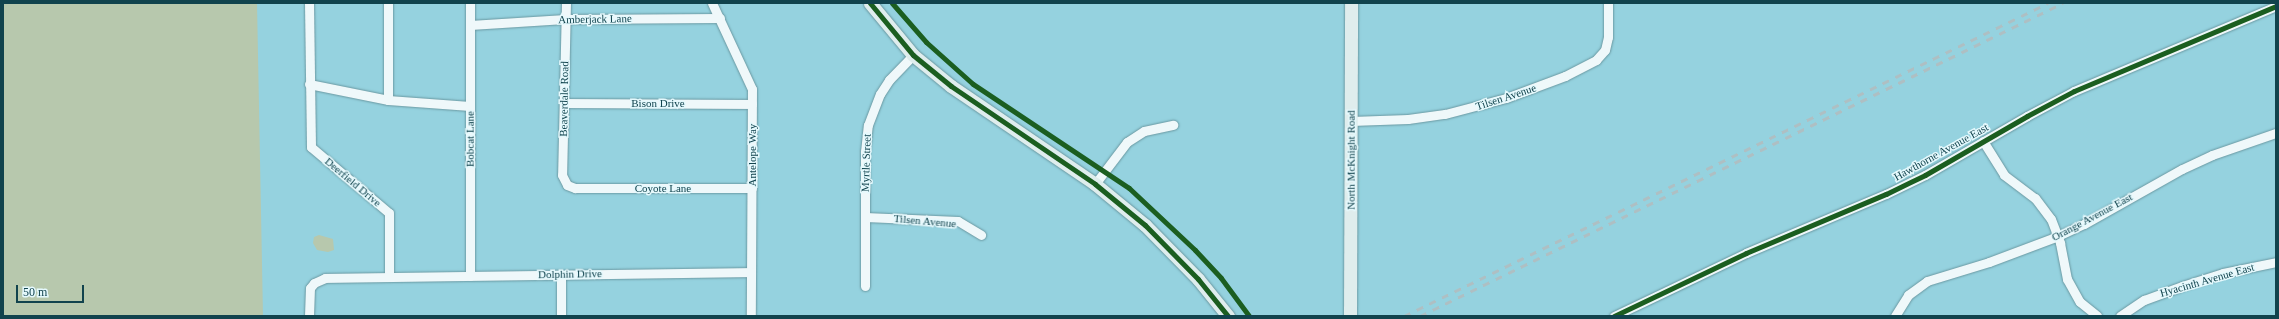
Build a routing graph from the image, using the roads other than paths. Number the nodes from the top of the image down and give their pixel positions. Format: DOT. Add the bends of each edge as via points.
graph roads {
  1 [pos="309,3"];
  2 [pos="388,3"];
  3 [pos="470,3"];
  4 [pos="566,3"];
  5 [pos="712,3"];
  6 [pos="870,3"];
  7 [pos="1351,3"];
  8 [pos="1608,3"];
  9 [pos="2276,6"];
  10 [pos="720,18"];
  11 [pos="565,19"];
  12 [pos="470,25"];
  13 [pos="913,55"];
  14 [pos="309,84"];
  15 [pos="388,100"];
  16 [pos="564,103"];
  17 [pos="752,104"];
  18 [pos="470,106"];
  19 [pos="1351,121"];
  20 [pos="1173,125"];
  21 [pos="2276,133"];
  22 [pos="1982,141"];
  23 [pos="1095,184"];
  24 [pos="575,188"];
  25 [pos="752,188"];
  26 [pos="865,217"];
  27 [pos="981,235"];
  28 [pos="2058,236"];
  29 [pos="2276,262"];
  30 [pos="751,272"];
  31 [pos="561,275"];
  32 [pos="470,276"];
  33 [pos="389,277"];
  34 [pos="865,286"];
  35 [pos="309,316"];
  36 [pos="561,316"];
  37 [pos="751,316"];
  38 [pos="1228,316"];
  39 [pos="1350,316"];
  40 [pos="1614,316"];
  41 [pos="1895,316"];
  42 [pos="2097,316"];
  43 [pos="2120,316"];
  1 -- 14 [label="street, Deerfield Drive"];
  2 -- 15 [label="street"];
  3 -- 12 [label="street, Bobcat Lane"];
  4 -- 11 [label="street, Beaverdale Road"];
  5 -- 10 [label="street, Antelope Way"];
  6 -- 13 [label="street"];
  7 -- 19 [label="street, North McKnight Road"];
  8 -- 19 [label="street, Tilsen Avenue" via="1608,37 1605,50 1596,60 1565,76 1506,98 1445,114 1408,119"];
  9 -- 22 [label="street, Hawthorne Avenue East" via="2080,88"];
  10 -- 11 [label="street, Amberjack Lane"];
  10 -- 17 [label="street, Antelope Way" via="752,89"];
  11 -- 12 [label="street, Amberjack Lane"];
  11 -- 16 [label="street, Beaverdale Road"];
  12 -- 18 [label="street, Bobcat Lane"];
  13 -- 23 [label="street" via="951,86"];
  13 -- 26 [label="street, Myrtle Street" via="880,94 868,125"];
  14 -- 15 [label="street"];
  14 -- 33 [label="street, Deerfield Drive" via="311,146 389,213"];
  15 -- 18 [label="street"];
  16 -- 17 [label="street, Bison Drive"];
  16 -- 24 [label="street, Beaverdale Road" via="562,175 567,185"];
  17 -- 25 [label="street, Antelope Way"];
  18 -- 32 [label="street, Bobcat Lane"];
  19 -- 39 [label="street, North McKnight Road"];
  20 -- 23 [label="street" via="1135,136 1120,150"];
  21 -- 28 [label="street, Orange Avenue East" via="2240,144 2182,169"];
  22 -- 28 [label="street" via="2004,174 2044,208"];
  22 -- 40 [label="street, Hawthorne Avenue East" via="1925,175 1746,253"];
  23 -- 38 [label="street" via="1169,247"];
  24 -- 25 [label="street, Coyote Lane"];
  25 -- 30 [label="street, Antelope Way"];
  26 -- 27 [label="street, Tilsen Avenue" via="958,221"];
  26 -- 34 [label="street, Myrtle Street"];
  28 -- 41 [label="street, Orange Avenue East" via="1989,262 1926,281 1908,295"];
  28 -- 42 [label="street" via="2067,279 2080,302"];
  29 -- 43 [label="street, Hyacinth Avenue East" via="2223,273 2175,288 2138,304"];
  30 -- 31 [label="street, Dolphin Drive"];
  30 -- 37 [label="street, Antelope Way"];
  31 -- 32 [label="street, Dolphin Drive"];
  31 -- 36 [label="street"];
  32 -- 33 [label="street, Dolphin Drive"];
  33 -- 35 [label="street" via="319,280 310,288"];
}
